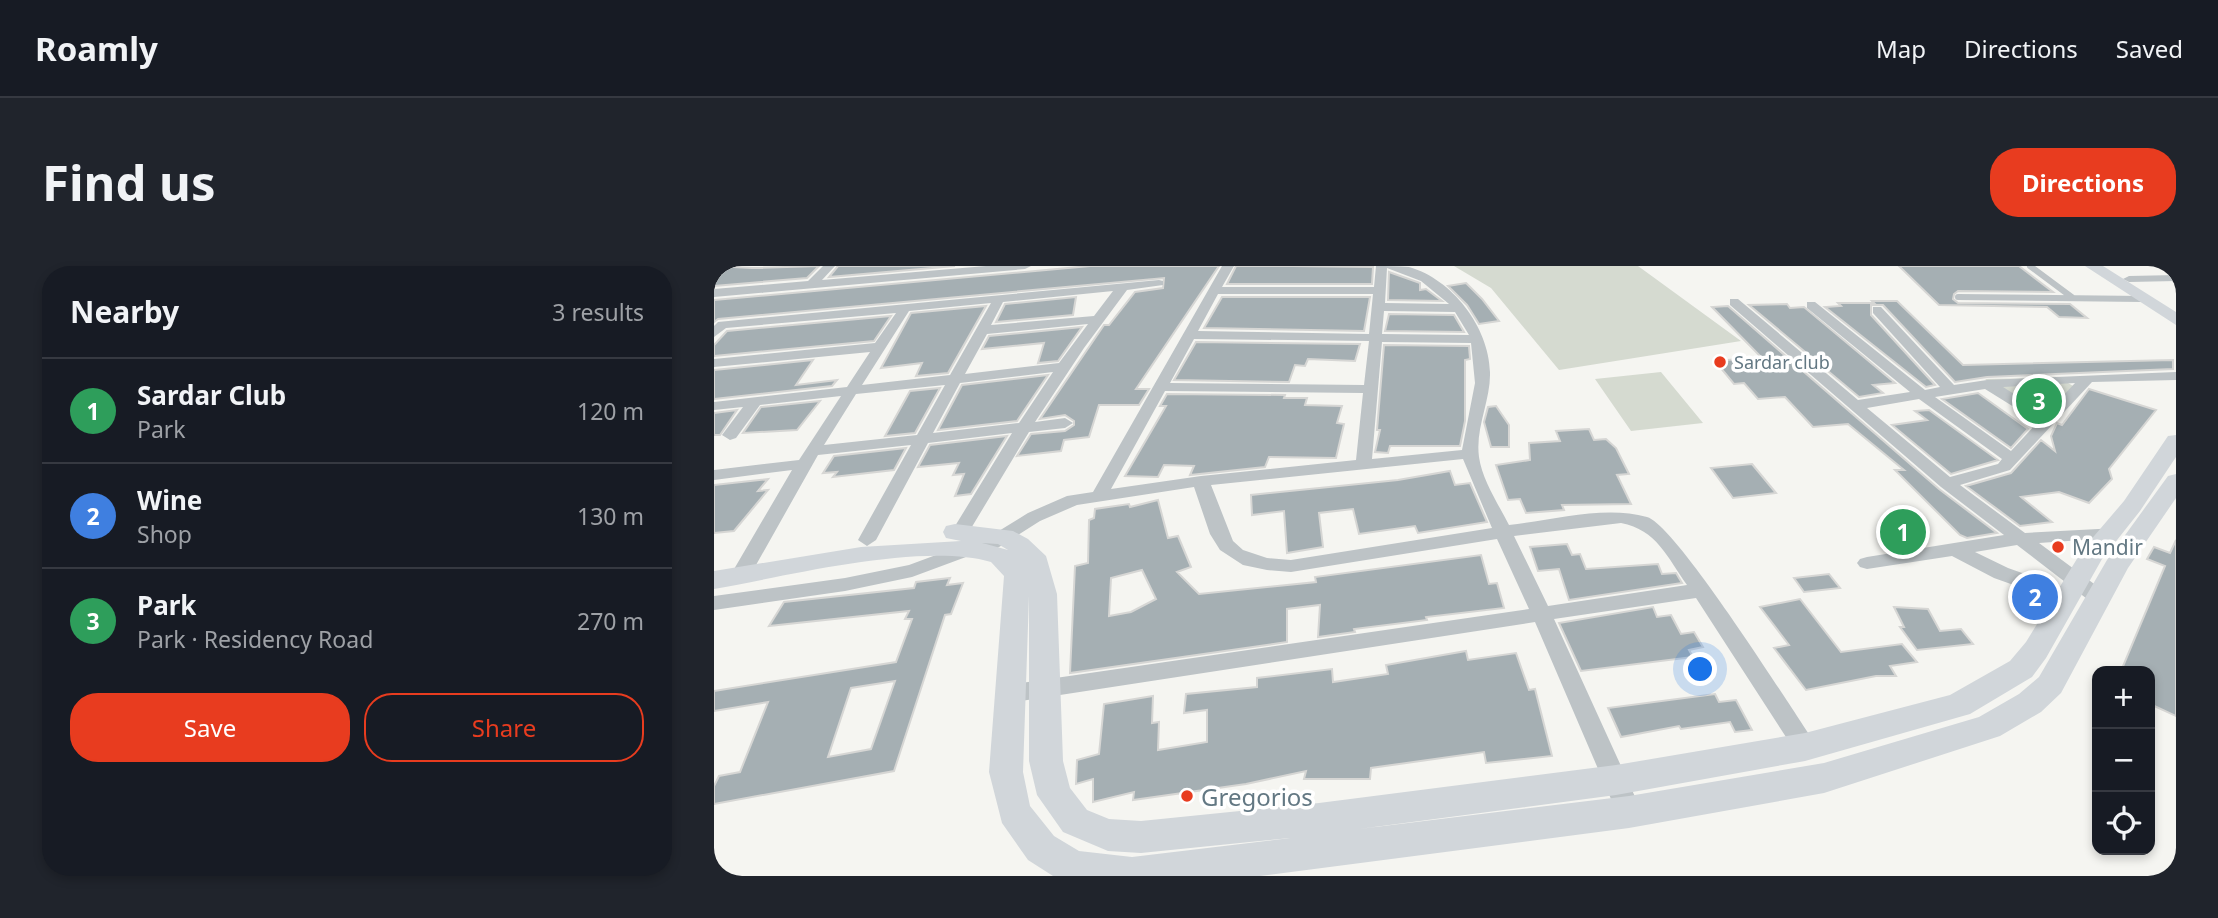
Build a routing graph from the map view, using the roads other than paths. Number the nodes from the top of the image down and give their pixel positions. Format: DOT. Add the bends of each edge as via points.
graph roads {
  1 [pos="829,266"];
  2 [pos="1025,266"];
  3 [pos="1228,266"];
  4 [pos="1382,266"];
  5 [pos="1391,266"];
  6 [pos="2030,266"];
  7 [pos="2092,266"];
  8 [pos="2108,266"];
  9 [pos="2176,278"];
  10 [pos="2129,279"];
  11 [pos="812,284"];
  12 [pos="1159,284"];
  13 [pos="1123,287"];
  14 [pos="1214,290"];
  15 [pos="1380,291"];
  16 [pos="714,293"];
  17 [pos="1958,297"];
  18 [pos="2073,298"];
  19 [pos="999,299"];
  20 [pos="2143,299"];
  21 [pos="1734,302"];
  22 [pos="1811,305"];
  23 [pos="1379,307"];
  24 [pos="905,308"];
  25 [pos="1458,308"];
  26 [pos="1877,310"];
  27 [pos="2176,310"];
  28 [pos="1097,319"];
  29 [pos="2176,320"];
  30 [pos="984,330"];
  31 [pos="714,333"];
  32 [pos="1190,335"];
  33 [pos="1376,338"];
  34 [pos="1475,339"];
  35 [pos="880,347"];
  36 [pos="714,363"];
  37 [pos="1064,367"];
  38 [pos="2176,376"];
  39 [pos="958,377"];
  40 [pos="2088,378"];
  41 [pos="1987,384"];
  42 [pos="1162,387"];
  43 [pos="1949,388"];
  44 [pos="1371,389"];
  45 [pos="851,391"];
  46 [pos="1920,393"];
  47 [pos="755,402"];
  48 [pos="1856,405"];
  49 [pos="714,406"];
  50 [pos="2046,419"];
  51 [pos="1065,423"];
  52 [pos="1023,426"];
  53 [pos="730,435"];
  54 [pos="926,436"];
  55 [pos="2176,441"];
  56 [pos="1469,454"];
  57 [pos="808,458"];
  58 [pos="2012,458"];
  59 [pos="1364,462"];
  60 [pos="714,475"];
  61 [pos="1201,481"];
  62 [pos="2176,481"];
  63 [pos="1947,483"];
  64 [pos="1100,496"];
  65 [pos="2111,531"];
  66 [pos="1503,532"];
  67 [pos="2018,539"];
  68 [pos="867,540"];
  69 [pos="979,542"];
  70 [pos="1954,549"];
  71 [pos="1867,563"];
  72 [pos="730,569"];
  73 [pos="1701,590"];
  74 [pos="2081,591"];
  75 [pos="714,603"];
  76 [pos="1542,615"];
  77 [pos="1043,689"];
  78 [pos="1008,694"];
  79 [pos="1805,747"];
  80 [pos="1616,780"];
  81 [pos="1629,812"];
  1 -- 11 [label="street"];
  2 -- 11 [label="street"];
  3 -- 14 [label="street"];
  4 -- 15 [label="street"];
  5 -- 25 [label="street" via="1421,275"];
  6 -- 18 [label="lane"];
  7 -- 20 [label="main road"];
  8 -- 10 [label="street"];
  9 -- 10 [label="street"];
  10 -- 27 [label="street"];
  11 -- 16 [label="street"];
  12 -- 13 [label="street"];
  13 -- 19 [label="street"];
  13 -- 28 [label="street"];
  14 -- 15 [label="street"];
  14 -- 32 [label="street"];
  15 -- 23 [label="street"];
  17 -- 18 [label="lane"];
  18 -- 20 [label="lane"];
  19 -- 24 [label="street"];
  19 -- 30 [label="street"];
  20 -- 29 [label="main road"];
  21 -- 48 [label="street"];
  22 -- 46 [label="street"];
  23 -- 25 [label="street"];
  23 -- 33 [label="street"];
  24 -- 31 [label="street" via="722,325"];
  24 -- 35 [label="street"];
  25 -- 34 [label="street"];
  26 -- 43 [label="street"];
  28 -- 30 [label="street"];
  28 -- 37 [label="street"];
  30 -- 39 [label="street"];
  32 -- 33 [label="street"];
  32 -- 42 [label="street"];
  33 -- 34 [label="street"];
  33 -- 44 [label="street"];
  34 -- 56 [label="street" via="1483,371"];
  35 -- 36 [label="street"];
  35 -- 45 [label="street"];
  37 -- 39 [label="street"];
  37 -- 52 [label="street"];
  38 -- 40 [label="street"];
  39 -- 45 [label="street"];
  39 -- 54 [label="street"];
  40 -- 41 [label="street"];
  40 -- 50 [label="street"];
  41 -- 43 [label="street"];
  41 -- 50 [label="street"];
  42 -- 44 [label="street"];
  42 -- 64 [label="street"];
  43 -- 46 [label="street"];
  44 -- 59 [label="street"];
  45 -- 47 [label="street"];
  45 -- 57 [label="street"];
  46 -- 48 [label="street"];
  46 -- 58 [label="street"];
  47 -- 49 [label="street"];
  47 -- 53 [label="street"];
  48 -- 63 [label="street"];
  50 -- 58 [label="street"];
  51 -- 52 [label="street"];
  52 -- 54 [label="street"];
  52 -- 69 [label="street"];
  54 -- 57 [label="street"];
  54 -- 68 [label="street"];
  55 -- 65 [label="street"];
  56 -- 59 [label="street"];
  56 -- 66 [label="street"];
  57 -- 60 [label="street"];
  57 -- 72 [label="street"];
  58 -- 63 [label="street" via="2004,467"];
  59 -- 61 [label="street"];
  61 -- 64 [label="street"];
  61 -- 66 [label="street" via="1217,536 1232,553 1250,562 1291,566"];
  62 -- 74 [label="street" via="2116,566"];
  63 -- 67 [label="street"];
  64 -- 69 [label="street" via="1073,500"];
  65 -- 67 [label="street"];
  65 -- 74 [label="street"];
  66 -- 73 [label="street" via="1621,517 1645,522 1657,530"];
  66 -- 76 [label="street"];
  67 -- 70 [label="street"];
  67 -- 74 [label="street"];
  68 -- 69 [label="street"];
  68 -- 72 [label="street"];
  69 -- 72 [label="street"];
  69 -- 75 [label="street" via="942,563 910,572"];
  69 -- 77 [label="street" via="1019,545 1037,562 1043,594"];
  69 -- 78 [label="street" via="1001,556 1017,576"];
  70 -- 71 [label="street"];
  70 -- 74 [label="street" via="2001,573"];
  73 -- 76 [label="street"];
  73 -- 79 [label="street"];
  74 -- 79 [label="street" via="2021,669 2000,684 1959,705"];
  74 -- 81 [label="street" via="2050,685 1989,727 1824,778"];
  76 -- 77 [label="street"];
  76 -- 80 [label="street"];
  77 -- 78 [label="street"];
  77 -- 80 [label="street" via="1046,761 1054,795 1075,821 1108,835 1141,837 1319,819"];
  78 -- 81 [label="street" via="1006,772 1014,812 1041,848 1073,868 1132,875"];
  79 -- 80 [label="street"];
  80 -- 81 [label="street"];
}
